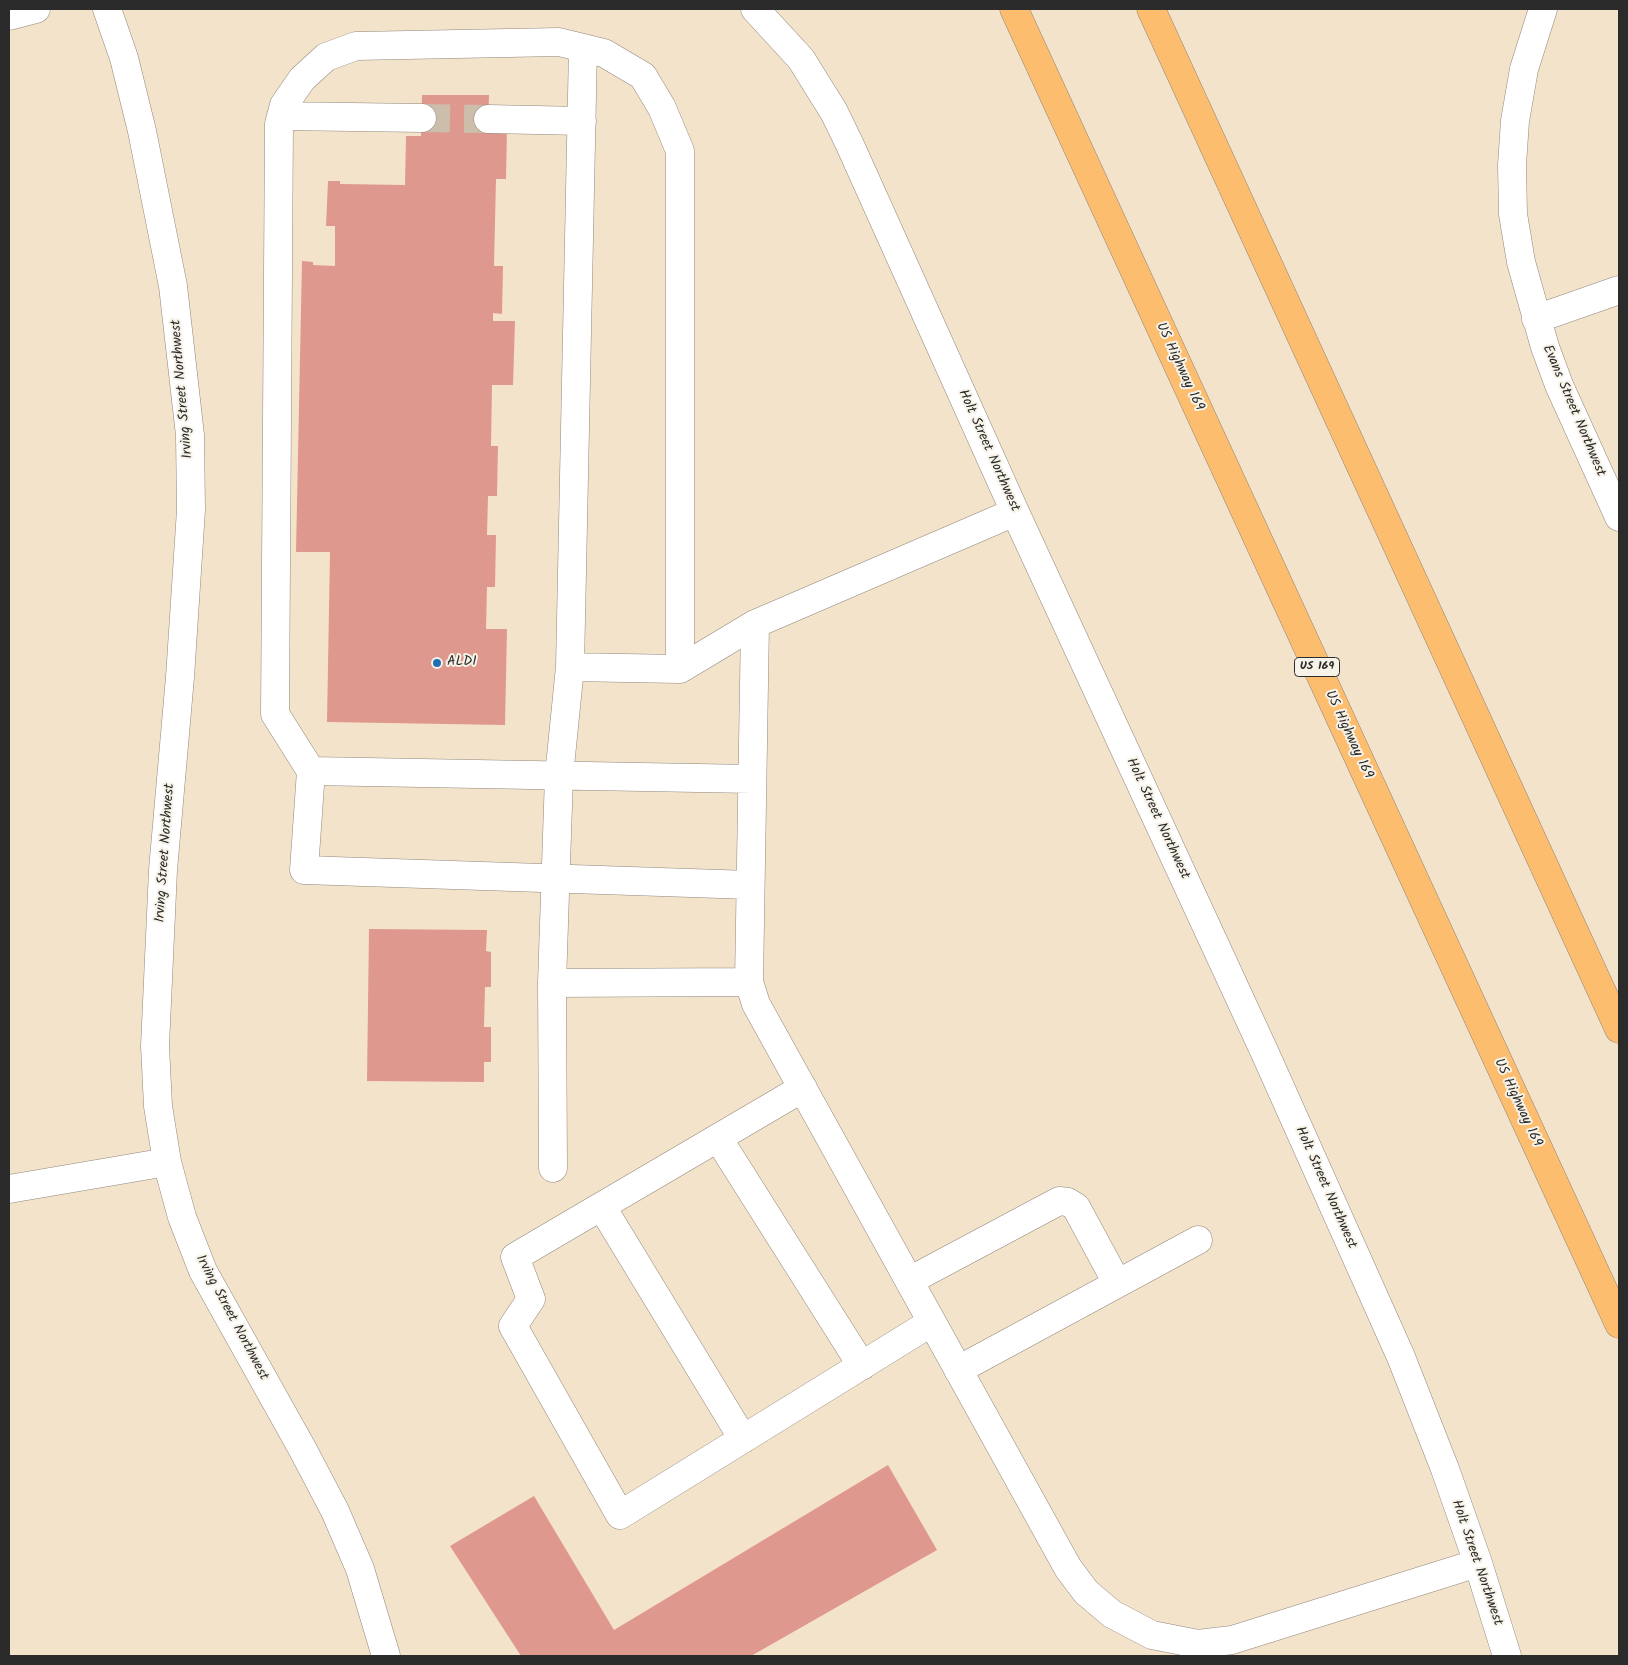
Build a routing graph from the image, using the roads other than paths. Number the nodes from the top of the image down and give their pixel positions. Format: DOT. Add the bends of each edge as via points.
graph roads {
  1 [pos="36,9"];
  2 [pos="107,9"];
  3 [pos="755,9"];
  4 [pos="1014,9"];
  5 [pos="1151,9"];
  6 [pos="1544,9"];
  7 [pos="9,16"];
  8 [pos="583,48"];
  9 [pos="281,116"];
  10 [pos="422,118"];
  11 [pos="488,119"];
  12 [pos="582,121"];
  13 [pos="1619,290"];
  14 [pos="1536,319"];
  15 [pos="1016,512"];
  16 [pos="1619,518"];
  17 [pos="755,624"];
  18 [pos="570,667"];
  19 [pos="680,669"];
  20 [pos="311,771"];
  21 [pos="559,776"];
  22 [pos="752,779"];
  23 [pos="556,879"];
  24 [pos="750,885"];
  25 [pos="749,982"];
  26 [pos="552,983"];
  27 [pos="1619,1029"];
  28 [pos="803,1088"];
  29 [pos="718,1138"];
  30 [pos="167,1162"];
  31 [pos="553,1168"];
  32 [pos="9,1189"];
  33 [pos="602,1207"];
  34 [pos="1198,1240"];
  35 [pos="909,1281"];
  36 [pos="1117,1283"];
  37 [pos="932,1322"];
  38 [pos="1619,1324"];
  39 [pos="862,1366"];
  40 [pos="958,1370"];
  41 [pos="743,1439"];
  42 [pos="1478,1563"];
  43 [pos="386,1656"];
  44 [pos="1507,1656"];
  1 -- 7 [label="street"];
  2 -- 30 [label="street, Irving Street Northwest" via="124,58 142,131 173,286 190,436 191,510 164,870 155,1046 158,1106"];
  3 -- 15 [label="street, Holt Street Northwest" via="801,59 834,112"];
  4 -- 38 [label="highway, US Highway 169 / US 169"];
  5 -- 27 [label="highway"];
  6 -- 14 [label="street, Evans Street Northwest" via="1524,69 1514,121 1512,165 1513,214"];
  8 -- 9 [label="street" via="559,42 356,46 326,57 302,79 284,105"];
  8 -- 12 [label="street"];
  8 -- 19 [label="street" via="604,53 643,76 662,108 680,151"];
  9 -- 10 [label="street"];
  9 -- 20 [label="street" via="278,134 275,714"];
  11 -- 12 [label="street"];
  12 -- 18 [label="street"];
  13 -- 14 [label="street"];
  14 -- 16 [label="street, Evans Street Northwest" via="1559,384"];
  15 -- 17 [label="street"];
  15 -- 42 [label="street, Holt Street Northwest" via="1401,1357"];
  17 -- 19 [label="street"];
  17 -- 22 [label="street"];
  18 -- 19 [label="street"];
  18 -- 21 [label="street"];
  20 -- 21 [label="street"];
  20 -- 23 [label="street" via="304,870"];
  21 -- 22 [label="street"];
  21 -- 23 [label="street"];
  22 -- 24 [label="street"];
  23 -- 24 [label="street"];
  23 -- 26 [label="street"];
  24 -- 25 [label="street"];
  25 -- 26 [label="street"];
  25 -- 28 [label="street" via="756,1004"];
  26 -- 31 [label="street"];
  28 -- 29 [label="street"];
  28 -- 35 [label="street"];
  29 -- 33 [label="street"];
  29 -- 39 [label="street"];
  30 -- 32 [label="street"];
  30 -- 43 [label="street, Irving Street Northwest" via="182,1217 203,1271 336,1512 360,1569"];
  33 -- 41 [label="street"];
  33 -- 41 [label="street" via="516,1258 531,1299 513,1326 620,1515"];
  34 -- 36 [label="street"];
  35 -- 36 [label="street" via="1059,1201 1076,1207"];
  35 -- 37 [label="street"];
  36 -- 40 [label="street"];
  37 -- 39 [label="street"];
  37 -- 40 [label="street"];
  39 -- 41 [label="street"];
  40 -- 42 [label="street" via="1068,1568 1086,1592 1112,1614 1152,1635 1198,1644 1232,1640"];
  42 -- 44 [label="street, Holt Street Northwest"];
}
